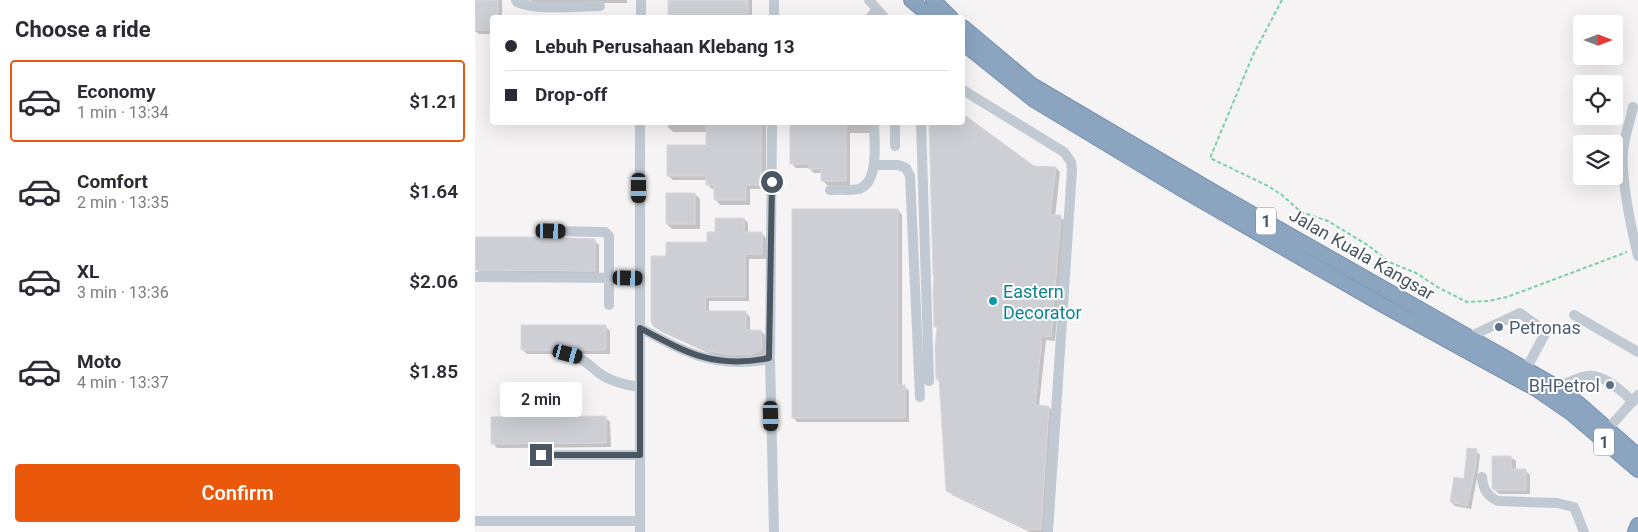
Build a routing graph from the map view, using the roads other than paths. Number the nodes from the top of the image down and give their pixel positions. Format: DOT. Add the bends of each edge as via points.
graph roads {
  1 [pos="516,0"];
  2 [pos="641,0"];
  3 [pos="774,0"];
  4 [pos="869,0"];
  5 [pos="911,0"];
  6 [pos="933,0"];
  7 [pos="600,6"];
  8 [pos="877,9"];
  9 [pos="641,15"];
  10 [pos="774,15"];
  11 [pos="872,15"];
  12 [pos="882,15"];
  13 [pos="928,15"];
  14 [pos="948,15"];
  15 [pos="965,29"];
  16 [pos="965,45"];
  17 [pos="965,91"];
  18 [pos="1633,107"];
  19 [pos="640,125"];
  20 [pos="772,125"];
  21 [pos="874,125"];
  22 [pos="895,125"];
  23 [pos="921,125"];
  24 [pos="895,146"];
  25 [pos="874,165"];
  26 [pos="830,190"];
  27 [pos="551,231"];
  28 [pos="1637,252"];
  29 [pos="475,277"];
  30 [pos="609,278"];
  31 [pos="639,278"];
  32 [pos="609,305"];
  33 [pos="1574,315"];
  34 [pos="640,328"];
  35 [pos="1469,337"];
  36 [pos="1638,352"];
  37 [pos="568,354"];
  38 [pos="769,358"];
  39 [pos="1526,369"];
  40 [pos="929,381"];
  41 [pos="640,387"];
  42 [pos="1557,387"];
  43 [pos="921,397"];
  44 [pos="1635,398"];
  45 [pos="1608,429"];
  46 [pos="541,455"];
  47 [pos="640,455"];
  48 [pos="1638,456"];
  49 [pos="1638,470"];
  50 [pos="1482,477"];
  51 [pos="475,521"];
  52 [pos="640,521"];
  53 [pos="1638,525"];
  54 [pos="1636,531"];
  55 [pos="640,532"];
  56 [pos="774,532"];
  57 [pos="1049,532"];
  58 [pos="1584,532"];
  1 -- 7 [label="street" via="525,5"];
  2 -- 9 [label="street"];
  3 -- 10 [label="street"];
  4 -- 8 [label="street"];
  5 -- 13 [label="highway"];
  6 -- 14 [label="highway"];
  8 -- 11 [label="street"];
  8 -- 12 [label="street"];
  15 -- 35 [label="highway, Jalan Kuala Kangsar / 1" via="1032,85"];
  16 -- 49 [label="highway, Jalan Kuala Kangsar / 1" via="1034,100 1183,190 1536,389 1571,413"];
  17 -- 57 [label="street" via="1064,152 1071,162"];
  18 -- 28 [label="street" via="1623,154"];
  19 -- 31 [label="street"];
  20 -- 38 [label="street"];
  21 -- 25 [label="street"];
  22 -- 24 [label="street"];
  23 -- 40 [label="street"];
  25 -- 26 [label="street" via="869,182 859,189"];
  25 -- 43 [label="street" via="898,165 906,168 910,176"];
  27 -- 30 [label="street" via="607,233"];
  29 -- 30 [label="street"];
  30 -- 31 [label="street"];
  30 -- 32 [label="street"];
  31 -- 34 [label="street"];
  33 -- 36 [label="street"];
  34 -- 38 [label="street" via="680,349 709,359 749,363"];
  34 -- 41 [label="street"];
  35 -- 39 [label="highway, Jalan Kuala Kangsar / 1"];
  35 -- 39 [label="street" via="1520,313 1546,332"];
  37 -- 41 [label="street" via="585,360 614,382"];
  38 -- 56 [label="street"];
  39 -- 42 [label="highway, Jalan Kuala Kangsar / 1"];
  41 -- 47 [label="street"];
  42 -- 44 [label="street" via="1588,376 1600,378"];
  42 -- 45 [label="highway, Jalan Kuala Kangsar / 1"];
  44 -- 45 [label="street"];
  45 -- 48 [label="highway, Jalan Kuala Kangsar / 1"];
  46 -- 47 [label="street"];
  47 -- 52 [label="street"];
  50 -- 58 [label="street" via="1483,487 1490,498 1498,501 1557,503 1574,507"];
  51 -- 52 [label="street"];
  52 -- 55 [label="street"];
  53 -- 54 [label="highway"];
}
